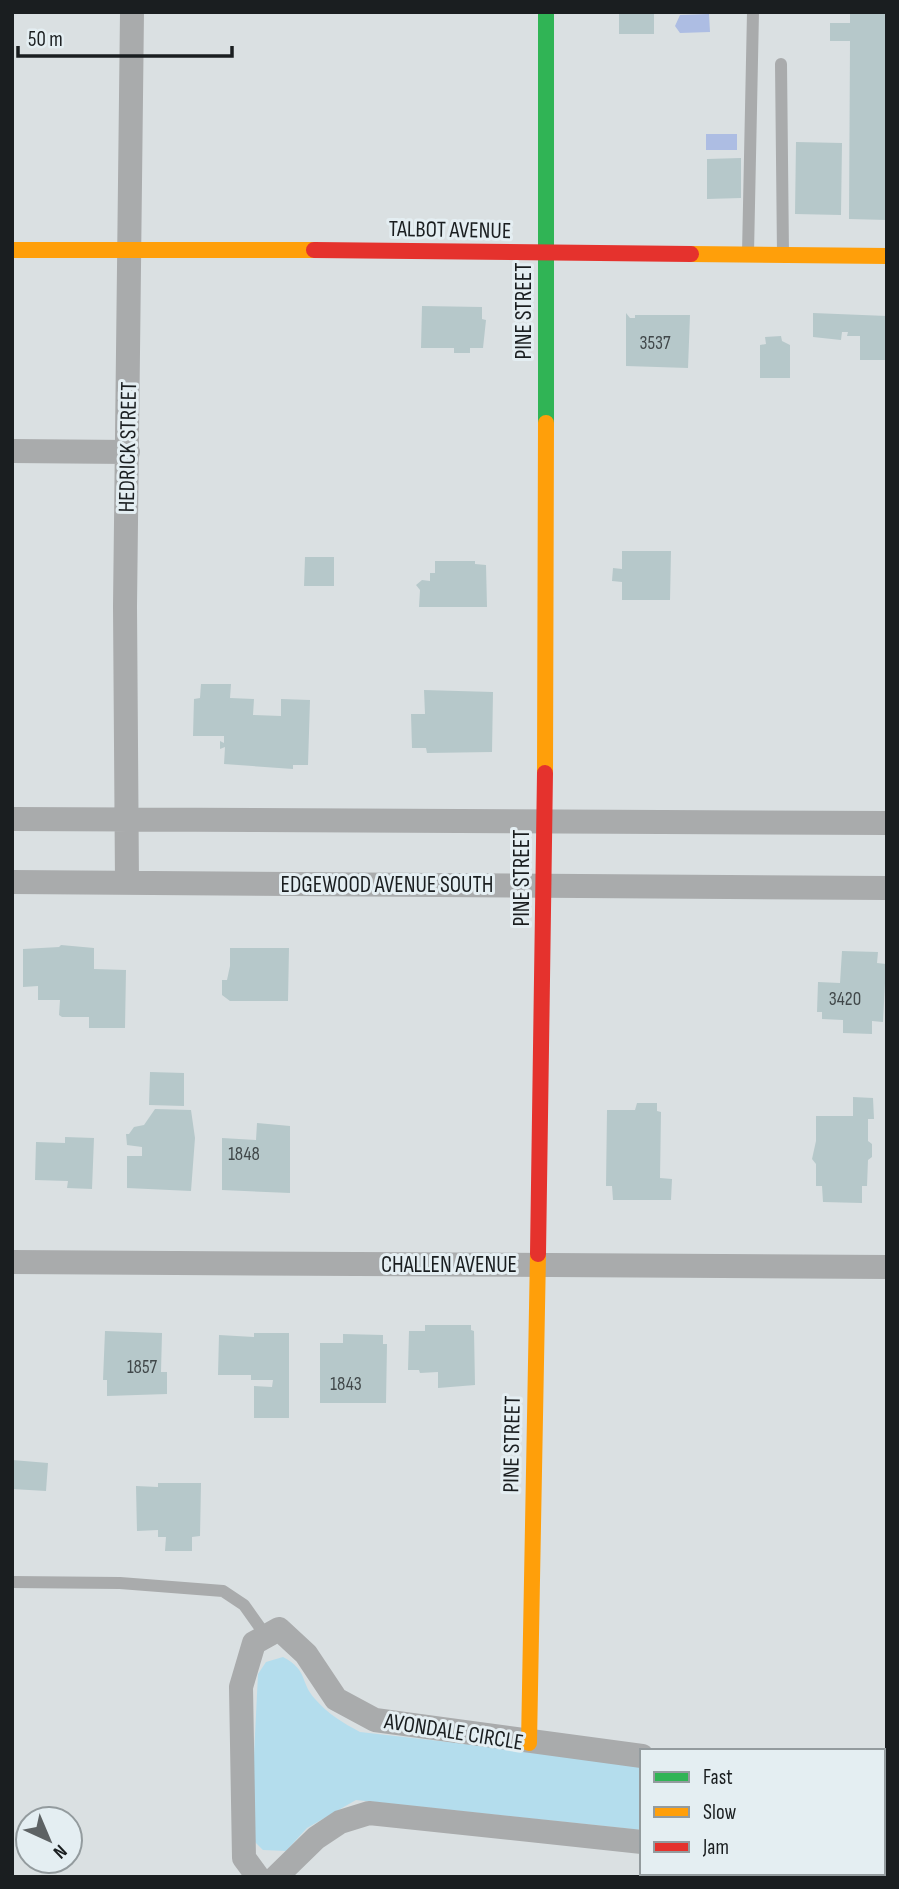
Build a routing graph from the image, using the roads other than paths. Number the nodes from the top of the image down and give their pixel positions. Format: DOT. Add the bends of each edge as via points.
graph roads {
  1 [pos="132,12"];
  2 [pos="546,12"];
  3 [pos="753,12"];
  4 [pos="781,64"];
  5 [pos="130,248"];
  6 [pos="12,250"];
  7 [pos="546,253"];
  8 [pos="748,254"];
  9 [pos="783,255"];
  10 [pos="887,256"];
  11 [pos="12,451"];
  12 [pos="128,452"];
  13 [pos="12,819"];
  14 [pos="125,820"];
  15 [pos="544,820"];
  16 [pos="887,823"];
  17 [pos="12,882"];
  18 [pos="127,882"];
  19 [pos="545,885"];
  20 [pos="887,888"];
  21 [pos="12,1262"];
  22 [pos="537,1264"];
  23 [pos="887,1267"];
  24 [pos="12,1582"];
  25 [pos="266,1636"];
  26 [pos="529,1743"];
  27 [pos="640,1756"];
  28 [pos="640,1842"];
  29 [pos="887,1869"];
  30 [pos="258,1876"];
  31 [pos="276,1877"];
  32 [pos="886,1877"];
  1 -- 5 [label="street, HEDRICK STREET"];
  2 -- 7 [label="street, PINE STREET"];
  3 -- 8 [label="lane"];
  4 -- 9 [label="lane"];
  5 -- 6 [label="street, TALBOT AVENUE"];
  5 -- 7 [label="street, TALBOT AVENUE"];
  5 -- 12 [label="street, HEDRICK STREET"];
  7 -- 8 [label="street, TALBOT AVENUE"];
  7 -- 15 [label="street, PINE STREET"];
  8 -- 9 [label="street, TALBOT AVENUE"];
  9 -- 10 [label="street, TALBOT AVENUE"];
  11 -- 12 [label="street"];
  12 -- 14 [label="street, HEDRICK STREET"];
  13 -- 14 [label="street"];
  14 -- 15 [label="street"];
  14 -- 18 [label="street, HEDRICK STREET"];
  15 -- 16 [label="street"];
  15 -- 19 [label="street, PINE STREET"];
  17 -- 18 [label="street, EDGEWOOD AVENUE SOUTH"];
  18 -- 19 [label="street, EDGEWOOD AVENUE SOUTH"];
  19 -- 20 [label="street, EDGEWOOD AVENUE SOUTH"];
  19 -- 22 [label="street, PINE STREET"];
  21 -- 22 [label="street, CHALLEN AVENUE"];
  22 -- 23 [label="street, CHALLEN AVENUE"];
  22 -- 26 [label="street, PINE STREET"];
  24 -- 25 [label="lane" via="120,1583 223,1591 244,1605"];
  25 -- 26 [label="street, AVONDALE CIRCLE" via="279,1629 306,1654 336,1699 375,1720"];
  25 -- 30 [label="street" via="254,1643 241,1687 244,1858"];
  26 -- 27 [label="street, AVONDALE CIRCLE"];
  28 -- 31 [label="street" via="369,1813 340,1822 316,1838"];
  29 -- 32 [label="street"];
}
